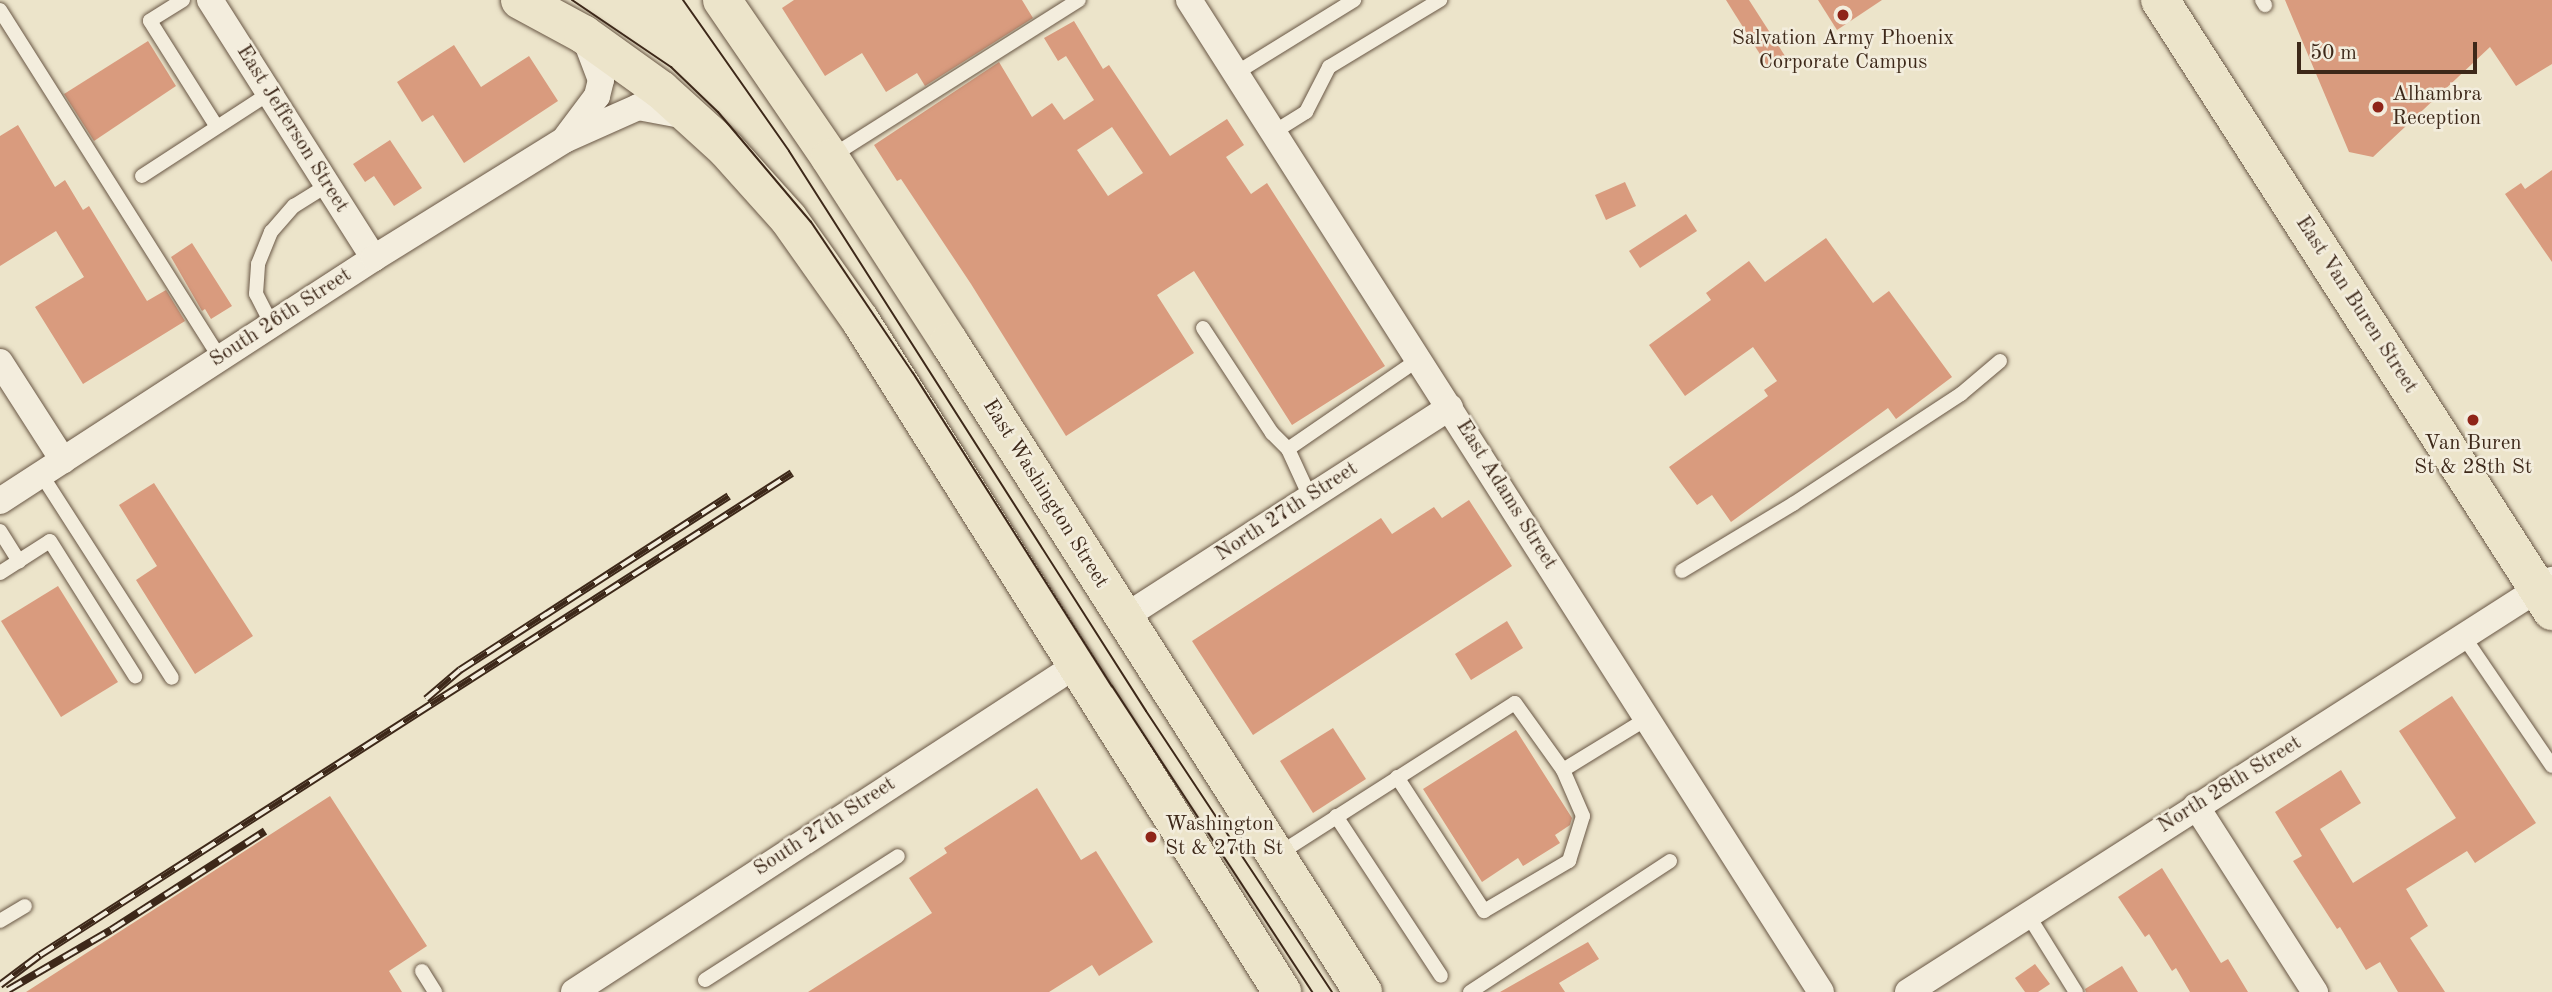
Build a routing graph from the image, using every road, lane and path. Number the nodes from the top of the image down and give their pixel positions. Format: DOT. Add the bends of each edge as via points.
graph roads {
  1 [pos="183,0"];
  2 [pos="210,0"];
  3 [pos="520,0"];
  4 [pos="548,0"];
  5 [pos="722,0"];
  6 [pos="1079,0"];
  7 [pos="1189,0"];
  8 [pos="1354,0"];
  9 [pos="1440,0"];
  10 [pos="2160,0"];
  11 [pos="0,10"];
  12 [pos="583,34"];
  13 [pos="1236,73"];
  14 [pos="270,93"];
  15 [pos="693,118"];
  16 [pos="217,127"];
  17 [pos="1274,132"];
  18 [pos="564,140"];
  19 [pos="830,158"];
  20 [pos="142,176"];
  21 [pos="327,184"];
  22 [pos="374,258"];
  23 [pos="272,325"];
  24 [pos="1203,328"];
  25 [pos="220,358"];
  26 [pos="1419,359"];
  27 [pos="2000,361"];
  28 [pos="0,362"];
  29 [pos="1450,407"];
  30 [pos="1288,449"];
  31 [pos="52,467"];
  32 [pos="1310,497"];
  33 [pos="0,501"];
  34 [pos="0,531"];
  35 [pos="19,561"];
  36 [pos="1682,571"];
  37 [pos="0,573"];
  38 [pos="2547,593"];
  39 [pos="1124,618"];
  40 [pos="2464,637"];
  41 [pos="1078,664"];
  42 [pos="135,676"];
  43 [pos="172,678"];
  44 [pos="1648,718"];
  45 [pos="2552,766"];
  46 [pos="1563,770"];
  47 [pos="1397,777"];
  48 [pos="2196,806"];
  49 [pos="1336,816"];
  50 [pos="898,856"];
  51 [pos="1274,856"];
  52 [pos="1670,861"];
  53 [pos="25,906"];
  54 [pos="2028,915"];
  55 [pos="0,921"];
  56 [pos="422,971"];
  57 [pos="1441,976"];
  58 [pos="705,980"];
  59 [pos="435,992"];
  60 [pos="575,992"];
  61 [pos="1282,992"];
  62 [pos="1363,992"];
  63 [pos="1470,992"];
  64 [pos="1821,992"];
  65 [pos="1908,992"];
  66 [pos="2076,992"];
  67 [pos="2315,992"];
  1 -- 16 [label="lane" via="150,21"];
  2 -- 14 [label="street, East Jefferson Street"];
  3 -- 12 [label="main road"];
  4 -- 12 [label="main road"];
  5 -- 19 [label="main road, East Washington Street"];
  6 -- 19 [label="lane"];
  7 -- 13 [label="street, East Adams Street"];
  8 -- 13 [label="lane"];
  9 -- 17 [label="lane" via="1329,67 1306,112"];
  10 -- 38 [label="main road, East Van Buren Street"];
  11 -- 25 [label="lane"];
  12 -- 15 [label="main road" via="627,63"];
  12 -- 18 [label="street, South 26th Street" via="601,80 597,96"];
  13 -- 17 [label="street, East Adams Street"];
  14 -- 16 [label="lane"];
  14 -- 21 [label="street, East Jefferson Street"];
  15 -- 18 [label="street, South 26th Street" via="638,107"];
  15 -- 41 [label="main road" via="788,218 860,320"];
  16 -- 20 [label="lane"];
  17 -- 26 [label="street, East Adams Street"];
  18 -- 22 [label="street, South 26th Street"];
  19 -- 39 [label="main road, East Washington Street"];
  21 -- 22 [label="street, East Jefferson Street"];
  21 -- 23 [label="lane" via="294,205 271,232 258,264 256,294"];
  22 -- 23 [label="street, South 26th Street"];
  23 -- 25 [label="street, South 26th Street"];
  24 -- 30 [label="lane" via="1272,433"];
  25 -- 31 [label="street, South 26th Street"];
  26 -- 29 [label="street, East Adams Street"];
  26 -- 30 [label="lane"];
  27 -- 36 [label="lane" via="1961,394"];
  28 -- 31 [label="street"];
  29 -- 32 [label="street, North 27th Street"];
  29 -- 44 [label="street, East Adams Street"];
  30 -- 32 [label="lane"];
  31 -- 33 [label="street, South 26th Street"];
  31 -- 43 [label="lane"];
  32 -- 39 [label="street, North 27th Street"];
  34 -- 35 [label="lane"];
  35 -- 37 [label="lane"];
  35 -- 42 [label="lane" via="50,541"];
  38 -- 40 [label="street, North 28th Street"];
  39 -- 51 [label="main road, East Washington Street"];
  40 -- 45 [label="lane"];
  40 -- 48 [label="street, North 28th Street"];
  41 -- 60 [label="street, South 27th Street"];
  41 -- 61 [label="main road"];
  44 -- 46 [label="lane"];
  44 -- 64 [label="street, East Adams Street"];
  46 -- 47 [label="lane" via="1515,703"];
  46 -- 47 [label="lane" via="1583,816 1569,861 1484,911"];
  47 -- 49 [label="lane"];
  48 -- 54 [label="street, North 28th Street"];
  48 -- 67 [label="street"];
  49 -- 51 [label="lane"];
  49 -- 57 [label="lane"];
  50 -- 58 [label="lane"];
  51 -- 62 [label="main road, East Washington Street"];
  52 -- 63 [label="lane"];
  53 -- 55 [label="lane"];
  54 -- 65 [label="street, North 28th Street"];
  54 -- 66 [label="lane"];
  56 -- 59 [label="lane"];
}
